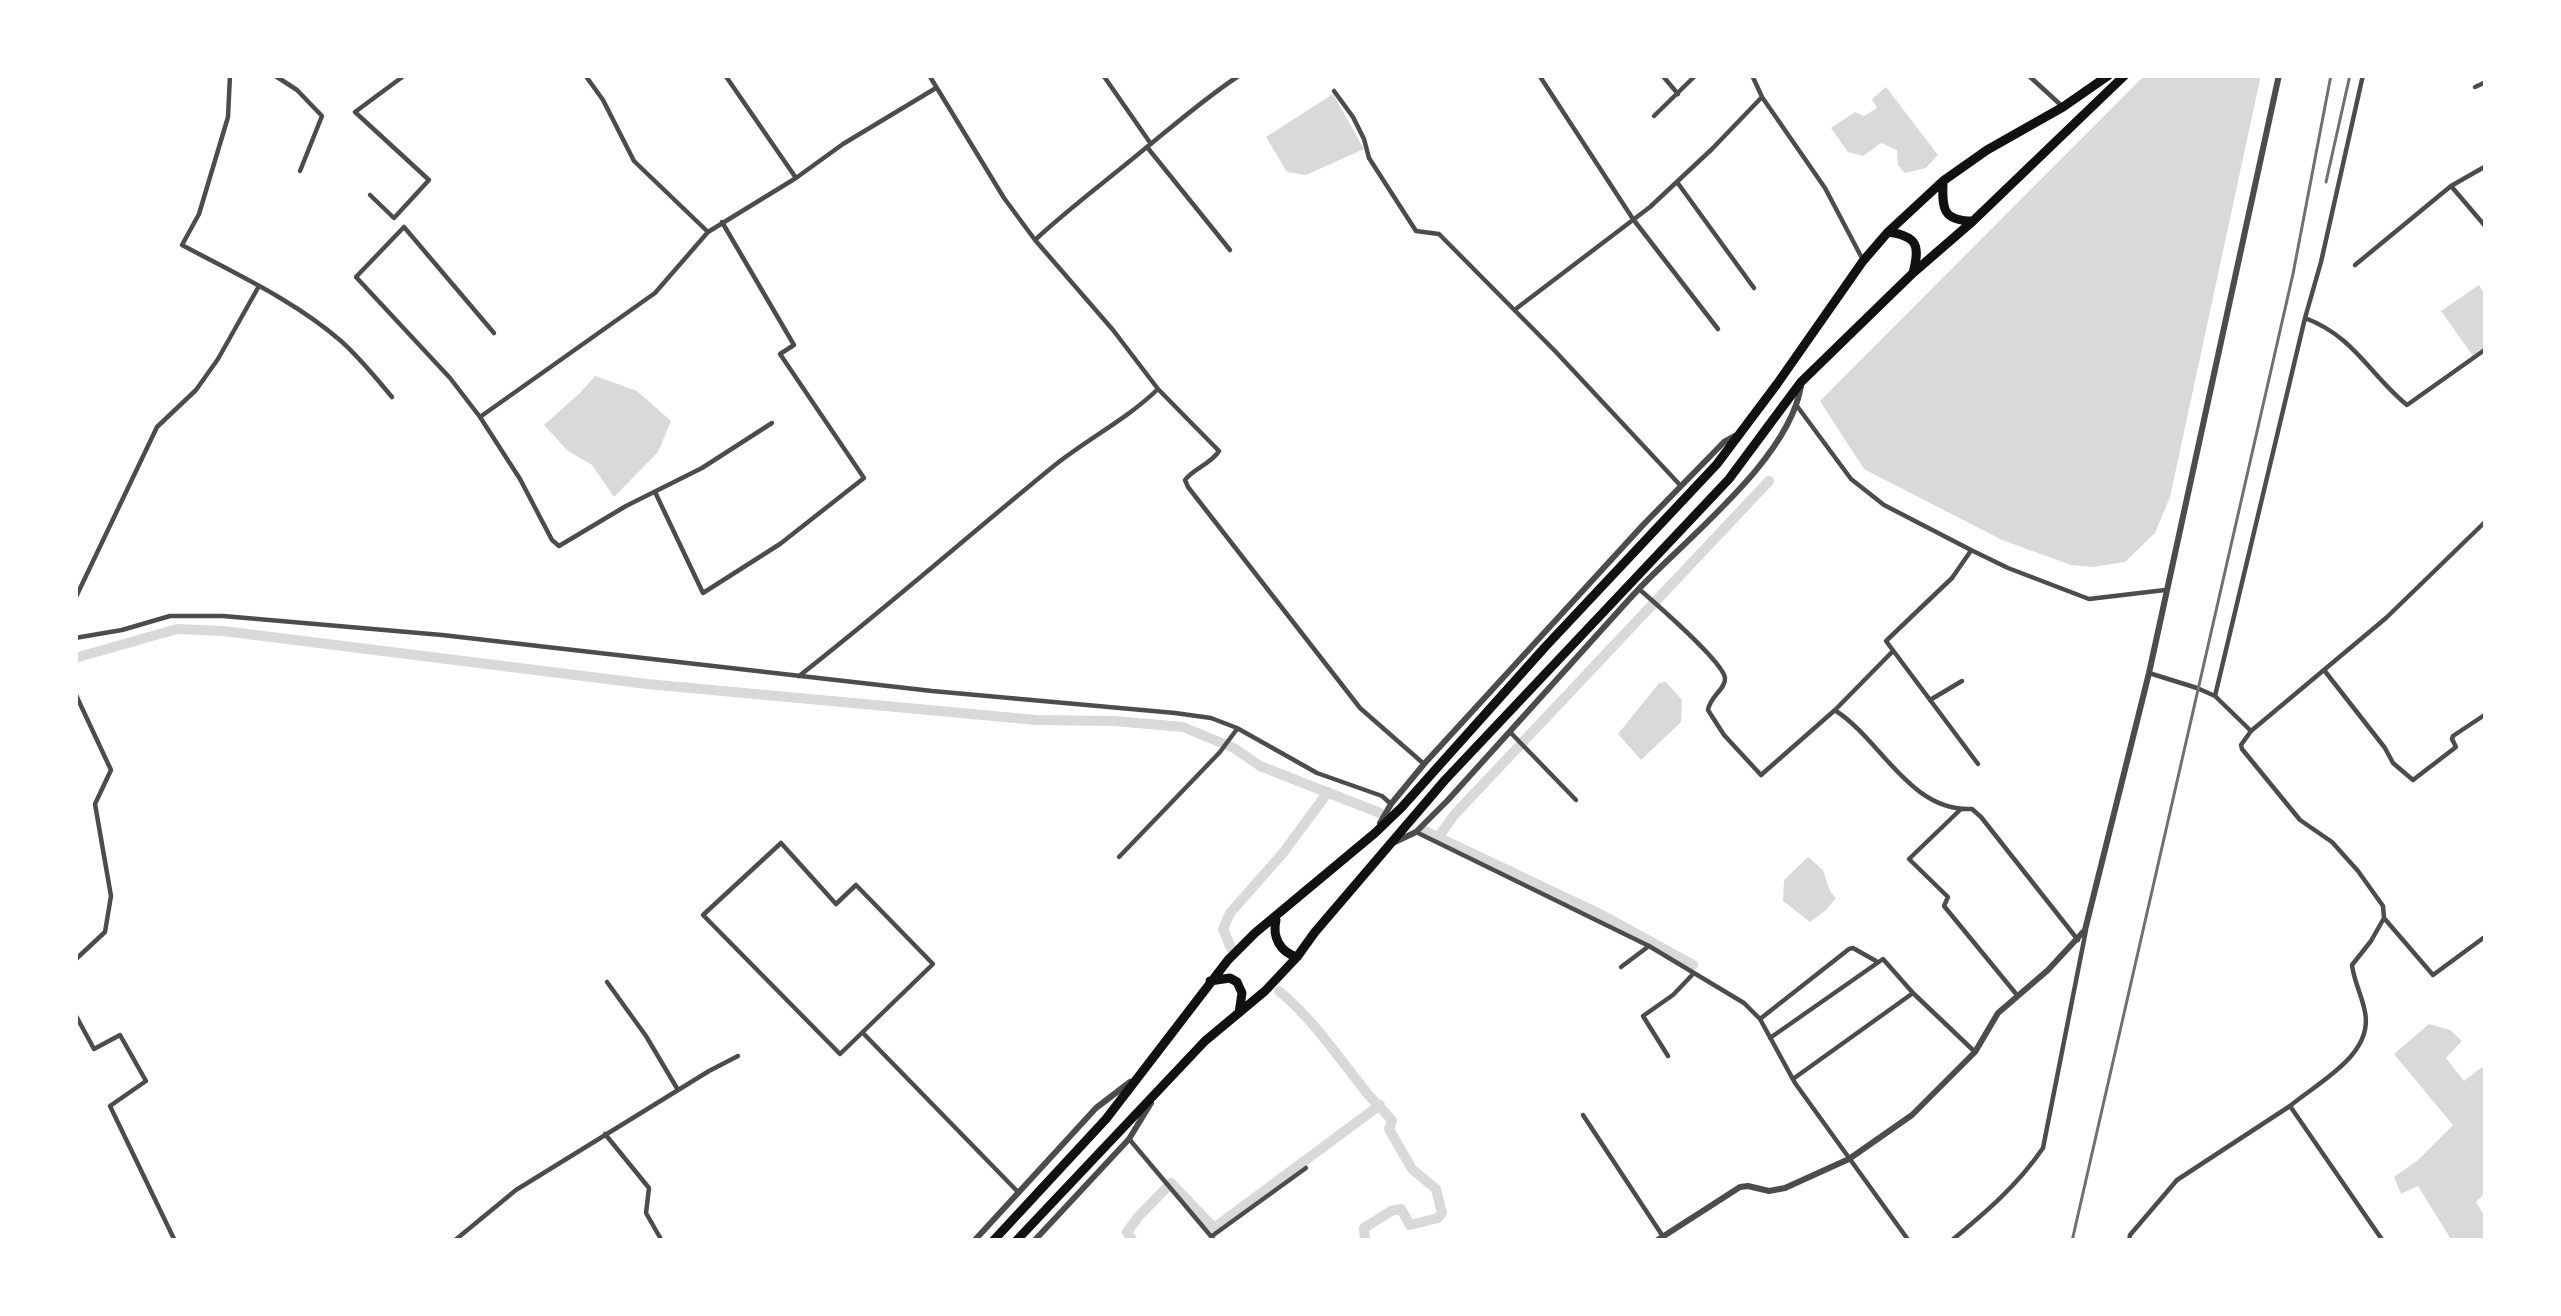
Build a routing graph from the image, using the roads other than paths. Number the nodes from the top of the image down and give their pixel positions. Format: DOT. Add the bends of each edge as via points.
graph roads {
  1 [pos="230,75"];
  2 [pos="274,75"];
  3 [pos="405,75"];
  4 [pos="585,75"];
  5 [pos="725,75"];
  6 [pos="929,75"];
  7 [pos="1103,75"];
  8 [pos="1240,75"];
  9 [pos="1538,75"];
  10 [pos="1662,75"];
  11 [pos="1696,75"];
  12 [pos="1752,75"];
  13 [pos="2028,75"];
  14 [pos="2109,75"];
  15 [pos="2125,75"];
  16 [pos="2279,75"];
  17 [pos="2362,75"];
  18 [pos="2486,82"];
  19 [pos="2474,87"];
  20 [pos="936,88"];
  21 [pos="1334,91"];
  22 [pos="1678,94"];
  23 [pos="1762,97"];
  24 [pos="2063,107"];
  25 [pos="1654,116"];
  26 [pos="1149,146"];
  27 [pos="2486,166"];
  28 [pos="300,170"];
  29 [pos="796,178"];
  30 [pos="1943,181"];
  31 [pos="1677,182"];
  32 [pos="2452,186"];
  33 [pos="370,195"];
  34 [pos="1633,219"];
  35 [pos="1973,221"];
  36 [pos="722,222"];
  37 [pos="2486,226"];
  38 [pos="708,232"];
  39 [pos="1888,232"];
  40 [pos="1035,240"];
  41 [pos="1230,250"];
  42 [pos="1863,261"];
  43 [pos="2355,265"];
  44 [pos="1913,273"];
  45 [pos="259,286"];
  46 [pos="1754,288"];
  47 [pos="1515,310"];
  48 [pos="2305,318"];
  49 [pos="1718,329"];
  50 [pos="494,333"];
  51 [pos="2486,349"];
  52 [pos="1802,382"];
  53 [pos="1158,388"];
  54 [pos="392,397"];
  55 [pos="1797,406"];
  56 [pos="480,417"];
  57 [pos="772,423"];
  58 [pos="1743,430"];
  59 [pos="1682,487"];
  60 [pos="655,492"];
  61 [pos="2486,520"];
  62 [pos="1971,550"];
  63 [pos="1639,589"];
  64 [pos="2165,590"];
  65 [pos="75,599"];
  66 [pos="75,638"];
  67 [pos="1892,652"];
  68 [pos="2324,670"];
  69 [pos="2149,673"];
  70 [pos="799,676"];
  71 [pos="1962,681"];
  72 [pos="75,693"];
  73 [pos="2215,696"];
  74 [pos="1930,700"];
  75 [pos="1835,710"];
  76 [pos="2486,714"];
  77 [pos="1236,729"];
  78 [pos="2251,731"];
  79 [pos="1512,735"];
  80 [pos="1424,764"];
  81 [pos="1978,764"];
  82 [pos="1576,800"];
  83 [pos="1391,803"];
  84 [pos="1961,809"];
  85 [pos="1416,832"];
  86 [pos="1375,833"];
  87 [pos="1386,847"];
  88 [pos="1119,856"];
  89 [pos="1276,918"];
  90 [pos="2384,918"];
  91 [pos="2087,926"];
  92 [pos="2486,936"];
  93 [pos="2078,940"];
  94 [pos="1648,946"];
  95 [pos="1297,957"];
  96 [pos="75,960"];
  97 [pos="1876,962"];
  98 [pos="1621,967"];
  99 [pos="1694,973"];
  100 [pos="607,982"];
  101 [pos="1210,982"];
  102 [pos="1913,993"];
  103 [pos="2017,995"];
  104 [pos="75,1014"];
  105 [pos="1238,1015"];
  106 [pos="1760,1019"];
  107 [pos="862,1034"];
  108 [pos="1770,1038"];
  109 [pos="1975,1052"];
  110 [pos="738,1056"];
  111 [pos="1668,1056"];
  112 [pos="1142,1073"];
  113 [pos="1793,1079"];
  114 [pos="678,1090"];
  115 [pos="1159,1090"];
  116 [pos="2290,1106"];
  117 [pos="1583,1115"];
  118 [pos="605,1134"];
  119 [pos="1129,1138"];
  120 [pos="1849,1159"];
  121 [pos="1306,1168"];
  122 [pos="1018,1192"];
  123 [pos="1659,1238"];
  124 [pos="1214,1239"];
  125 [pos="175,1241"];
  126 [pos="454,1241"];
  127 [pos="662,1241"];
  128 [pos="974,1241"];
  129 [pos="993,1241"];
  130 [pos="1016,1241"];
  131 [pos="1034,1241"];
  132 [pos="1909,1241"];
  133 [pos="1951,1241"];
  134 [pos="2129,1241"];
  135 [pos="2383,1241"];
  1 -- 45 [label="street" via="229,117 182,245"];
  2 -- 28 [label="street" via="322,116"];
  3 -- 33 [label="street" via="355,112 429,180 394,218"];
  4 -- 38 [label="street" via="634,161"];
  5 -- 29 [label="street"];
  6 -- 20 [label="street"];
  7 -- 26 [label="street"];
  8 -- 26 [label="street"];
  9 -- 34 [label="street"];
  10 -- 22 [label="street"];
  11 -- 22 [label="street"];
  12 -- 23 [label="street"];
  13 -- 24 [label="street"];
  14 -- 24 [label="main road"];
  15 -- 35 [label="main road"];
  16 -- 64 [label="street"];
  17 -- 48 [label="street"];
  18 -- 19 [label="street"];
  20 -- 29 [label="street"];
  20 -- 40 [label="street"];
  21 -- 47 [label="street" via="1416,231 1439,234"];
  22 -- 25 [label="street"];
  23 -- 31 [label="street"];
  23 -- 42 [label="street"];
  24 -- 30 [label="main road"];
  26 -- 40 [label="street"];
  26 -- 41 [label="street"];
  27 -- 32 [label="street"];
  29 -- 36 [label="street"];
  30 -- 35 [label="main road" via="1946,213"];
  30 -- 39 [label="main road"];
  31 -- 34 [label="street"];
  31 -- 46 [label="street"];
  32 -- 37 [label="street"];
  32 -- 43 [label="street"];
  34 -- 47 [label="street"];
  34 -- 49 [label="street"];
  35 -- 44 [label="main road"];
  36 -- 38 [label="street"];
  36 -- 60 [label="street" via="794,345 781,354 864,478 704,593"];
  38 -- 56 [label="street" via="655,293"];
  39 -- 42 [label="main road"];
  39 -- 44 [label="main road" via="1913,242"];
  40 -- 53 [label="street"];
  42 -- 58 [label="main road"];
  44 -- 52 [label="main road"];
  45 -- 54 [label="street" via="343,343"];
  45 -- 65 [label="street" via="196,390 157,427"];
  47 -- 59 [label="street"];
  48 -- 51 [label="street" via="2341,336 2407,405"];
  48 -- 73 [label="street"];
  50 -- 56 [label="street" via="404,227 356,278"];
  52 -- 55 [label="street"];
  52 -- 87 [label="main road" via="1729,479"];
  53 -- 70 [label="street"];
  53 -- 80 [label="street" via="1219,451 1189,475 1188,487 1360,708"];
  55 -- 62 [label="street" via="1852,479 1884,506"];
  55 -- 63 [label="street" via="1740,488"];
  56 -- 60 [label="street" via="559,546"];
  57 -- 60 [label="street"];
  58 -- 59 [label="street"];
  58 -- 86 [label="main road"];
  59 -- 80 [label="street"];
  61 -- 68 [label="street"];
  62 -- 64 [label="street" via="2089,599"];
  62 -- 67 [label="street" via="1888,639"];
  63 -- 75 [label="street" via="1725,677 1708,710 1761,775"];
  63 -- 79 [label="street"];
  64 -- 69 [label="street"];
  66 -- 70 [label="street" via="170,616 223,616"];
  67 -- 74 [label="street"];
  67 -- 75 [label="street"];
  68 -- 76 [label="street" via="2414,780 2456,747 2453,736"];
  68 -- 78 [label="street"];
  69 -- 73 [label="street"];
  69 -- 91 [label="street"];
  70 -- 77 [label="street" via="1174,713"];
  71 -- 74 [label="street"];
  72 -- 96 [label="street" via="111,770 95,804 110,896 105,932"];
  73 -- 78 [label="street"];
  74 -- 81 [label="street"];
  75 -- 84 [label="street" via="1924,795"];
  77 -- 83 [label="street"];
  77 -- 88 [label="street"];
  78 -- 90 [label="street" via="2242,748 2300,820 2358,872"];
  79 -- 82 [label="street"];
  79 -- 85 [label="street"];
  80 -- 83 [label="street"];
  83 -- 86 [label="street"];
  84 -- 93 [label="street" via="1981,817"];
  84 -- 103 [label="street" via="1909,859 1948,897 1944,906"];
  85 -- 87 [label="street"];
  85 -- 94 [label="street"];
  86 -- 89 [label="main road"];
  87 -- 95 [label="main road"];
  89 -- 95 [label="main road" via="1277,942"];
  89 -- 101 [label="main road"];
  90 -- 92 [label="street" via="2433,975"];
  90 -- 116 [label="street" via="2352,964 2366,1015 2359,1046"];
  91 -- 93 [label="street"];
  91 -- 133 [label="street" via="2043,1148 1996,1205"];
  93 -- 103 [label="street"];
  94 -- 98 [label="street"];
  94 -- 99 [label="street"];
  95 -- 105 [label="main road"];
  97 -- 102 [label="street" via="1887,961"];
  97 -- 106 [label="street" via="1849,949"];
  97 -- 108 [label="street"];
  99 -- 106 [label="street"];
  99 -- 111 [label="street" via="1643,1016"];
  100 -- 114 [label="street"];
  101 -- 105 [label="main road" via="1238,982"];
  101 -- 112 [label="main road"];
  102 -- 109 [label="street"];
  102 -- 113 [label="street"];
  103 -- 109 [label="street"];
  104 -- 125 [label="street" via="94,1049 120,1035 146,1081 110,1106"];
  105 -- 115 [label="main road"];
  106 -- 108 [label="street"];
  107 -- 107 [label="street" via="933,964 856,885 836,904 781,843 703,915 840,1054"];
  107 -- 122 [label="street"];
  108 -- 113 [label="street"];
  109 -- 120 [label="street" via="1912,1114"];
  110 -- 114 [label="street"];
  112 -- 122 [label="street" via="1096,1108"];
  112 -- 129 [label="main road"];
  113 -- 120 [label="street"];
  114 -- 118 [label="street"];
  115 -- 119 [label="street"];
  115 -- 130 [label="main road"];
  116 -- 134 [label="street" via="2176,1180"];
  116 -- 135 [label="street"];
  117 -- 123 [label="street"];
  118 -- 126 [label="street"];
  118 -- 127 [label="street" via="649,1188 646,1213"];
  119 -- 124 [label="street"];
  119 -- 131 [label="street"];
  120 -- 123 [label="street" via="1785,1188 1740,1187"];
  120 -- 132 [label="street"];
  121 -- 124 [label="street"];
  122 -- 128 [label="street"];
}
